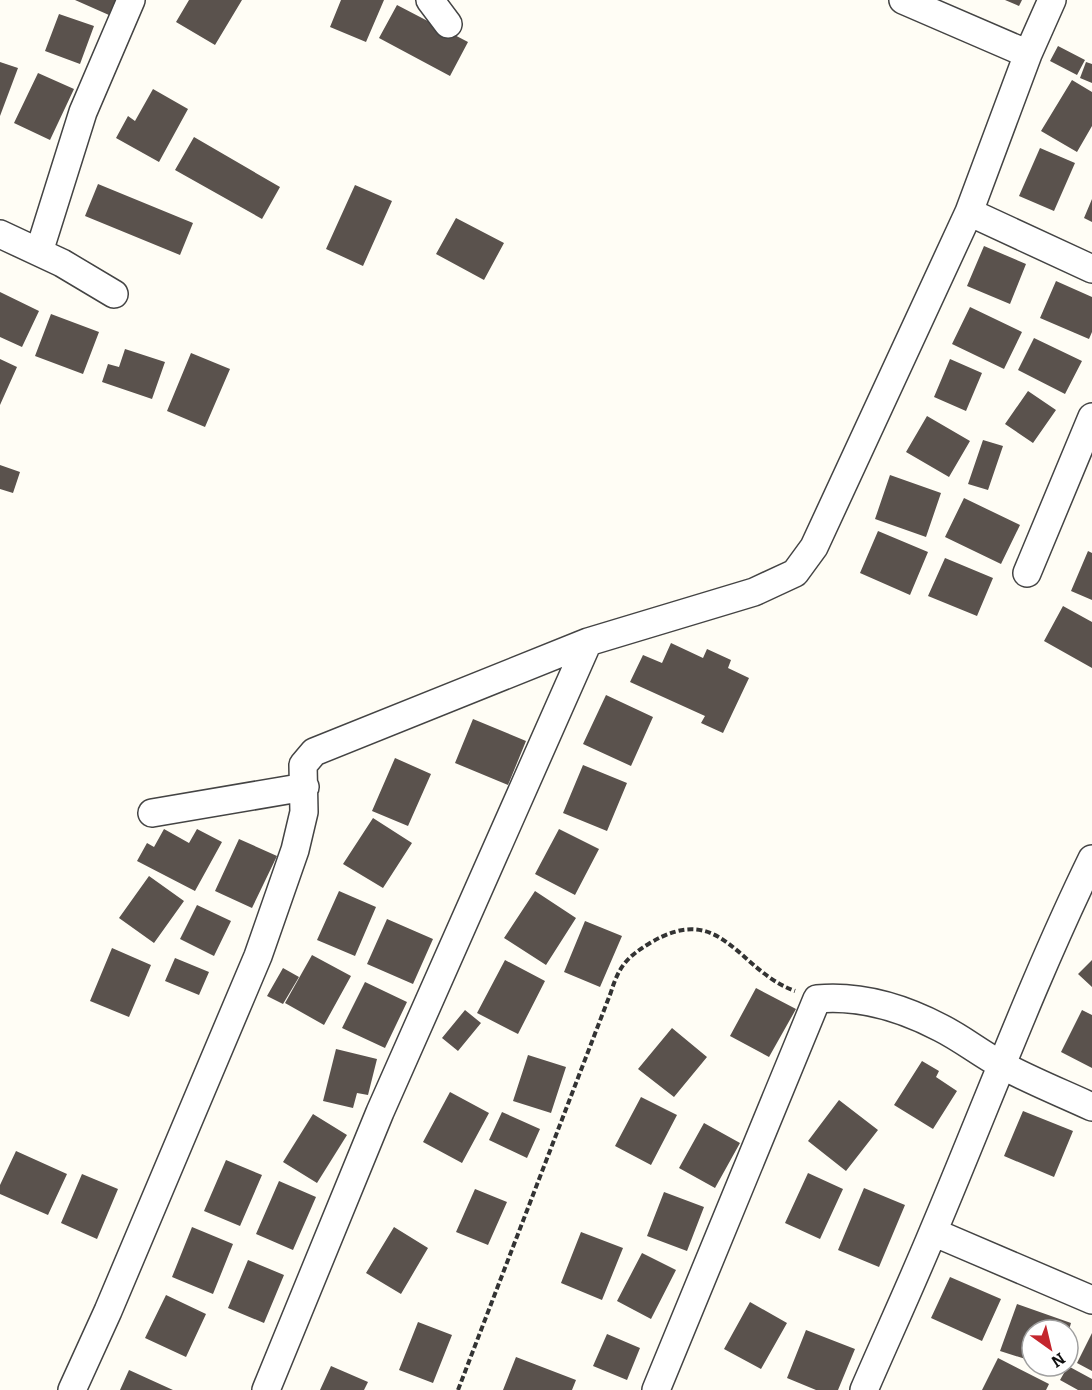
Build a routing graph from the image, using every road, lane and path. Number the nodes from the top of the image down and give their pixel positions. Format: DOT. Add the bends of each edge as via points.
graph roads {
  1 [pos="131,0"];
  2 [pos="430,0"];
  3 [pos="903,0"];
  4 [pos="1052,0"];
  5 [pos="448,24"];
  6 [pos="1028,54"];
  7 [pos="969,212"];
  8 [pos="0,234"];
  9 [pos="39,252"];
  10 [pos="1092,269"];
  11 [pos="114,294"];
  12 [pos="1092,417"];
  13 [pos="1027,573"];
  14 [pos="588,642"];
  15 [pos="305,787"];
  16 [pos="152,813"];
  17 [pos="1092,859"];
  18 [pos="1082,903"];
  19 [pos="817,999"];
  20 [pos="1001,1065"];
  21 [pos="1092,1107"];
  22 [pos="933,1232"];
  23 [pos="1092,1300"];
  24 [pos="72,1390"];
  25 [pos="266,1390"];
  26 [pos="458,1390"];
  27 [pos="656,1390"];
  28 [pos="864,1390"];
  1 -- 9 [label="street" via="83,112"];
  2 -- 5 [label="street"];
  3 -- 6 [label="street"];
  4 -- 6 [label="street"];
  6 -- 7 [label="street"];
  7 -- 10 [label="street"];
  7 -- 14 [label="street" via="814,547 795,573 754,592"];
  8 -- 9 [label="street"];
  9 -- 11 [label="street"];
  12 -- 13 [label="street"];
  14 -- 15 [label="street" via="314,752 303,765"];
  14 -- 25 [label="street" via="380,1112"];
  15 -- 16 [label="street"];
  15 -- 24 [label="street" via="295,850 258,956"];
  17 -- 18 [label="street"];
  18 -- 20 [label="street"];
  19 -- 20 [label="street" via="843,997 895,1008 941,1028"];
  19 -- 26 [label="path" via="782,986 709,931 688,928 660,937 633,954 616,973"];
  19 -- 27 [label="street"];
  20 -- 21 [label="street"];
  20 -- 22 [label="street"];
  22 -- 23 [label="street"];
  22 -- 28 [label="street"];
}
